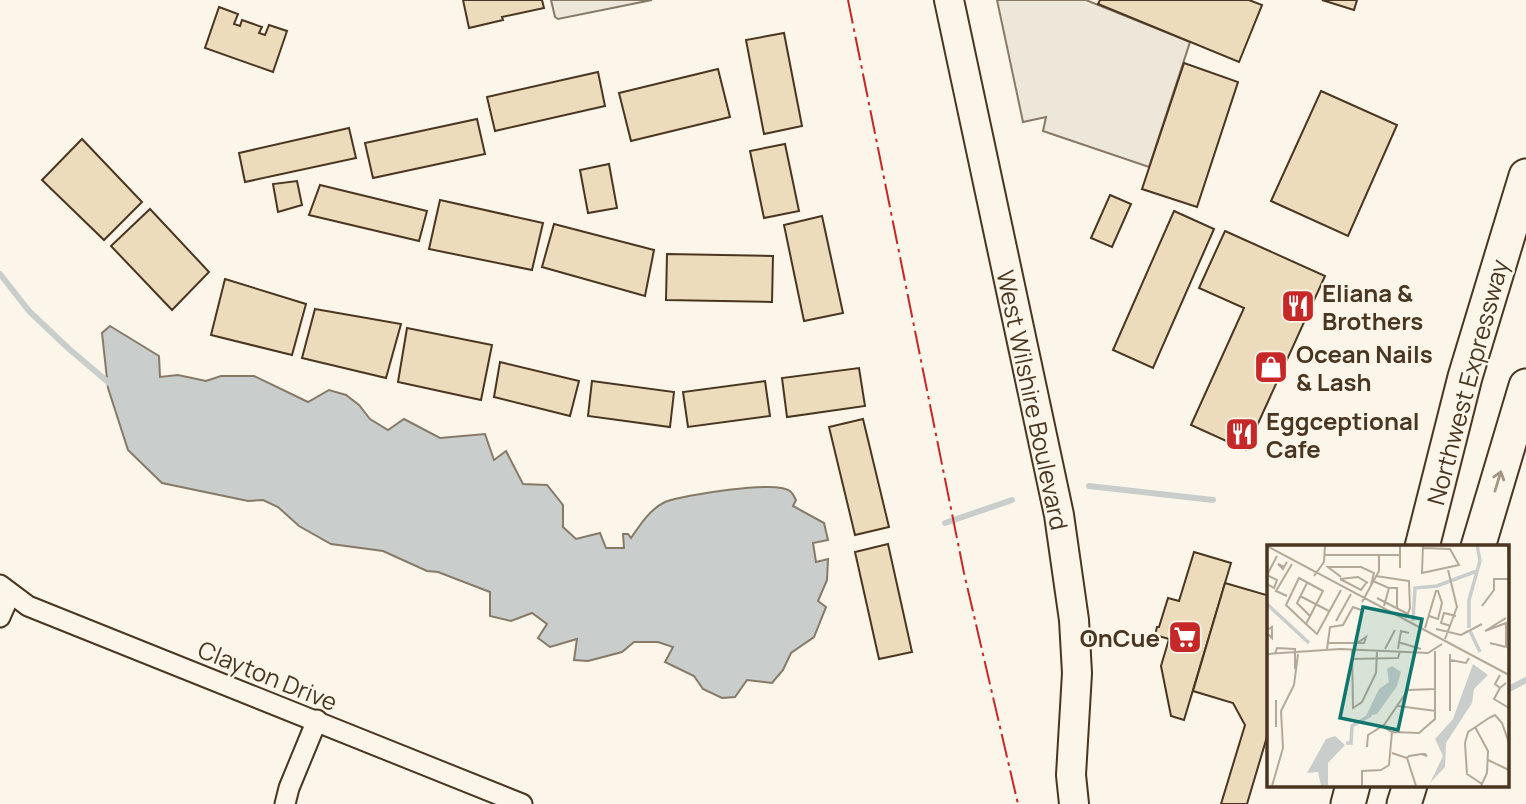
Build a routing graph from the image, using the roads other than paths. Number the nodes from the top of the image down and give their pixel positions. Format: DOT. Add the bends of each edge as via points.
graph roads {
  1 [pos="949,0"];
  2 [pos="1526,176"];
  3 [pos="1526,386"];
  4 [pos="1423,545"];
  5 [pos="1479,545"];
  6 [pos="5,590"];
  7 [pos="0,617"];
  8 [pos="317,720"];
  9 [pos="1353,786"];
  10 [pos="1410,786"];
  11 [pos="285,804"];
  12 [pos="522,804"];
  13 [pos="1074,804"];
  14 [pos="1348,804"];
  15 [pos="1404,804"];
  1 -- 13 [label="main road, West Wilshire Boulevard" via="1059,514 1077,673 1070,775"];
  2 -- 4 [label="highway, Northwest Expressway" via="1465,377"];
  5 -- 3 [label="highway, one-way"];
  6 -- 7 [label="street"];
  6 -- 8 [label="street, Clayton Drive" via="28,606"];
  8 -- 11 [label="street"];
  8 -- 12 [label="street, Clayton Drive"];
  9 -- 14 [label="highway"];
  10 -- 15 [label="highway"];
}
